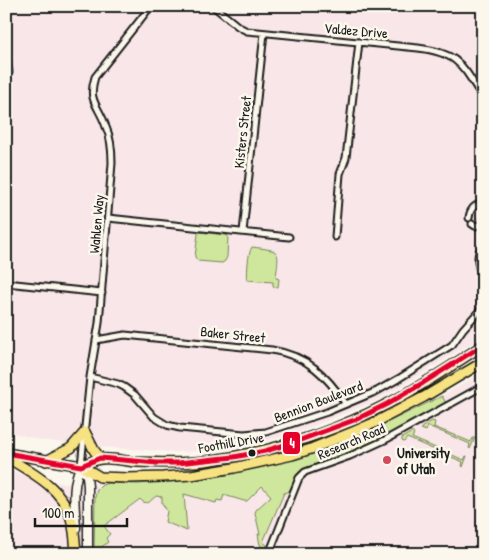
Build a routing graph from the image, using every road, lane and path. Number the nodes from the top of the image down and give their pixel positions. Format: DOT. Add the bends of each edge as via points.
graph roads {
  1 [pos="151,6"];
  2 [pos="213,6"];
  3 [pos="264,33"];
  4 [pos="359,42"];
  5 [pos="483,98"];
  6 [pos="483,203"];
  7 [pos="108,218"];
  8 [pos="469,218"];
  9 [pos="483,218"];
  10 [pos="472,224"];
  11 [pos="243,232"];
  12 [pos="289,237"];
  13 [pos="335,237"];
  14 [pos="483,245"];
  15 [pos="483,279"];
  16 [pos="6,283"];
  17 [pos="102,293"];
  18 [pos="482,310"];
  19 [pos="96,340"];
  20 [pos="483,345"];
  21 [pos="483,362"];
  22 [pos="90,377"];
  23 [pos="483,386"];
  24 [pos="346,404"];
  25 [pos="85,432"];
  26 [pos="6,453"];
  27 [pos="6,457"];
  28 [pos="100,458"];
  29 [pos="46,461"];
  30 [pos="81,466"];
  31 [pos="76,554"];
  32 [pos="88,554"];
  33 [pos="269,554"];
  1 -- 7 [label="street, Wahlen Way" via="95,77 92,86 92,98 106,126 112,149"];
  2 -- 3 [label="street, Valdez Drive" via="242,29"];
  3 -- 4 [label="street, Valdez Drive"];
  3 -- 11 [label="street, Kisters Street"];
  4 -- 5 [label="street, Valdez Drive" via="447,54 463,68"];
  4 -- 13 [label="street" via="346,158 340,174"];
  6 -- 8 [label="street" via="473,207"];
  7 -- 11 [label="street"];
  7 -- 17 [label="street, Wahlen Way"];
  9 -- 10 [label="street" via="480,225"];
  11 -- 12 [label="street"];
  14 -- 15 [label="street" via="479,250 478,266"];
  15 -- 18 [label="street"];
  16 -- 17 [label="street"];
  17 -- 19 [label="street, Wahlen Way"];
  18 -- 24 [label="street, Bennion Boulevard" via="446,350 398,379"];
  19 -- 22 [label="street, Wahlen Way"];
  19 -- 24 [label="street, Baker Street" via="126,335 284,352 314,367"];
  20 -- 28 [label="main road, Foothill Drive" via="357,419 264,451 178,463"];
  21 -- 30 [label="main road, Foothill Drive" via="353,432 264,462 191,475 128,478 100,477"];
  22 -- 24 [label="street, Bennion Boulevard" via="124,387 154,417 180,428 244,434 266,432"];
  22 -- 25 [label="street, Wahlen Way"];
  23 -- 33 [label="street, Research Road" via="385,440 305,472 299,478"];
  25 -- 28 [label="main road"];
  25 -- 29 [label="main road" via="71,448"];
  25 -- 30 [label="street, Wahlen Way"];
  26 -- 29 [label="main road, Foothill Drive"];
  27 -- 31 [label="main road" via="41,478 59,496 72,521"];
  28 -- 30 [label="main road, Foothill Drive"];
  29 -- 30 [label="main road, Foothill Drive"];
  30 -- 31 [label="main road" via="75,484"];
  30 -- 32 [label="main road" via="87,476 88,487"];
}
